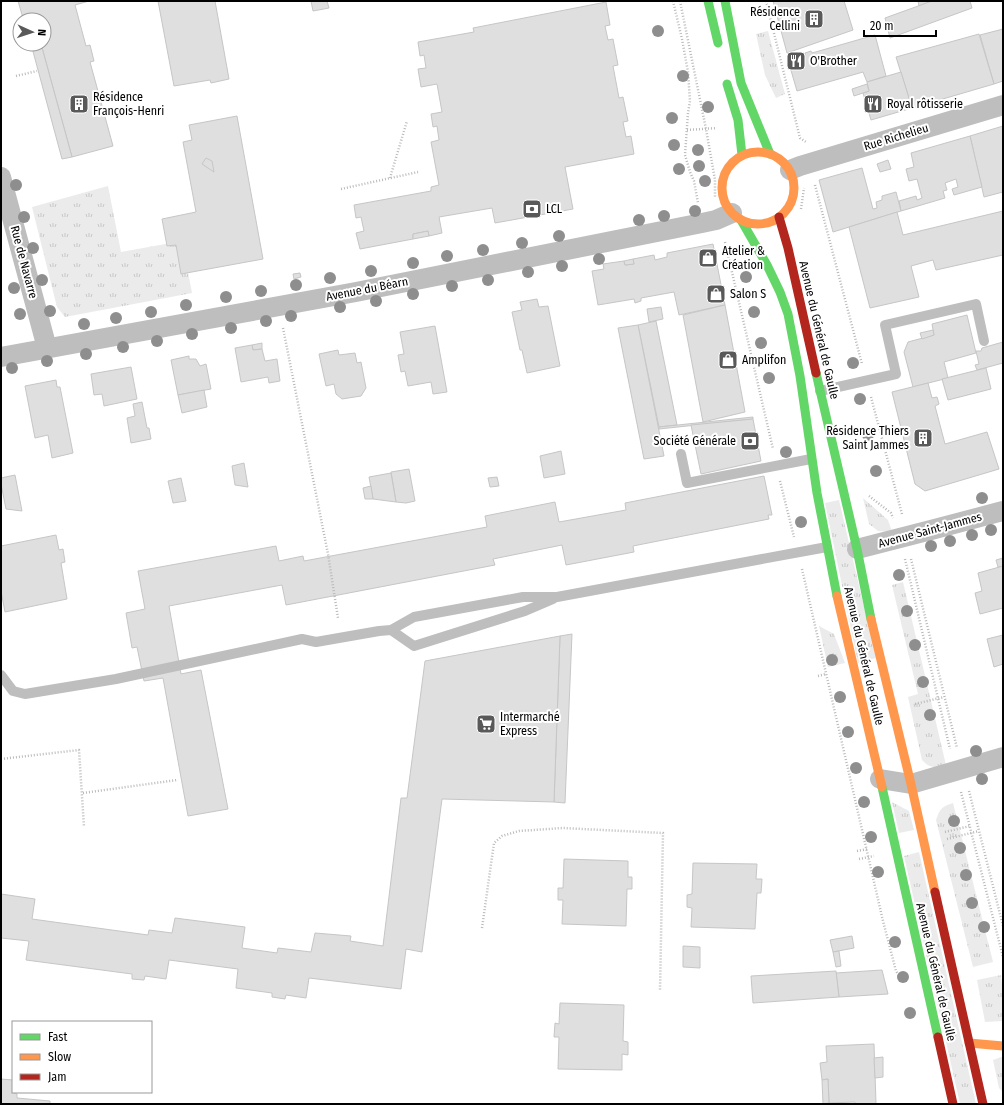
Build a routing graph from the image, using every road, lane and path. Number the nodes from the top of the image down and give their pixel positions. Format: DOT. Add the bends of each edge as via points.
graph roads {
  1 [pos="673,1"];
  2 [pos="680,1"];
  3 [pos="708,1"];
  4 [pos="725,1"];
  5 [pos="766,1"];
  6 [pos="721,54"];
  7 [pos="38,71"];
  8 [pos="16,76"];
  9 [pos="726,76"];
  10 [pos="1003,105"];
  11 [pos="407,121"];
  12 [pos="721,128"];
  13 [pos="706,129"];
  14 [pos="687,130"];
  15 [pos="806,142"];
  16 [pos="770,154"];
  17 [pos="742,155"];
  18 [pos="790,170"];
  19 [pos="418,172"];
  20 [pos="1,176"];
  21 [pos="390,178"];
  22 [pos="817,180"];
  23 [pos="341,189"];
  24 [pos="698,207"];
  25 [pos="729,217"];
  26 [pos="779,217"];
  27 [pos="278,306"];
  28 [pos="984,341"];
  29 [pos="47,348"];
  30 [pos="1,356"];
  31 [pos="867,381"];
  32 [pos="820,391"];
  33 [pos="681,454"];
  34 [pos="811,459"];
  35 [pos="776,466"];
  36 [pos="1003,511"];
  37 [pos="903,518"];
  38 [pos="827,547"];
  39 [pos="857,549"];
  40 [pos="798,552"];
  41 [pos="909,553"];
  42 [pos="557,597"];
  43 [pos="338,618"];
  44 [pos="391,630"];
  45 [pos="1,675"];
  46 [pos="944,697"];
  47 [pos="913,704"];
  48 [pos="958,749"];
  49 [pos="1,759"];
  50 [pos="995,759"];
  51 [pos="880,779"];
  52 [pos="177,780"];
  53 [pos="911,784"];
  54 [pos="969,791"];
  55 [pos="82,793"];
  56 [pos="84,827"];
  57 [pos="979,831"];
  58 [pos="943,840"];
  59 [pos="875,855"];
  60 [pos="868,857"];
  61 [pos="859,859"];
  62 [pos="1003,926"];
  63 [pos="482,928"];
  64 [pos="900,977"];
  65 [pos="660,990"];
  66 [pos="969,1044"];
  67 [pos="1003,1046"];
  68 [pos="954,1104"];
  69 [pos="983,1104"];
  1 -- 14 [label="path" via="688,72 690,101"];
  2 -- 13 [label="path"];
  3 -- 6 [label="main road"];
  4 -- 16 [label="main road" via="741,83"];
  5 -- 15 [label="path" via="800,138"];
  7 -- 8 [label="path"];
  9 -- 17 [label="main road" via="738,120"];
  10 -- 18 [label="street, Rue Richelieu"];
  11 -- 21 [label="path"];
  12 -- 13 [label="path"];
  13 -- 14 [label="path"];
  13 -- 25 [label="path" via="715,180"];
  14 -- 24 [label="path" via="686,155 694,180"];
  16 -- 17 [label="main road" via="750,152"];
  16 -- 18 [label="main road" via="780,159"];
  17 -- 25 [label="main road, Avenue du Général de Gaulle" via="728,168 723,179 722,191"];
  18 -- 26 [label="main road" via="795,191 792,202"];
  19 -- 21 [label="path"];
  20 -- 29 [label="street, Rue de Navarre"];
  21 -- 23 [label="path"];
  22 -- 31 [label="path" via="815,186"];
  25 -- 26 [label="main road" via="752,224 764,224"];
  25 -- 27 [label="street, Avenue du Béarn"];
  25 -- 34 [label="main road, Avenue du Général de Gaulle" via="767,264 788,314 800,376"];
  25 -- 35 [label="path" via="724,237"];
  26 -- 32 [label="main road, Avenue du Général de Gaulle"];
  27 -- 29 [label="street, Avenue du Béarn"];
  27 -- 43 [label="path" via="328,554"];
  28 -- 31 [label="lane" via="976,304 885,325 896,374"];
  29 -- 30 [label="street, Avenue du Béarn"];
  31 -- 32 [label="lane"];
  31 -- 37 [label="path"];
  32 -- 39 [label="main road, Avenue du Général de Gaulle"];
  33 -- 35 [label="lane" via="687,483"];
  34 -- 35 [label="lane"];
  34 -- 38 [label="main road, Avenue du Général de Gaulle"];
  35 -- 40 [label="path"];
  36 -- 39 [label="street, Avenue Saint-Jammes"];
  38 -- 40 [label="lane"];
  38 -- 51 [label="main road, Avenue du Général de Gaulle"];
  39 -- 53 [label="main road, Avenue du Général de Gaulle" via="875,637"];
  40 -- 42 [label="lane"];
  40 -- 60 [label="path"];
  41 -- 46 [label="path"];
  42 -- 44 [label="lane" via="523,597 414,617"];
  42 -- 44 [label="lane" via="525,611 414,646"];
  44 -- 45 [label="lane" via="316,642 302,639 116,679 25,694 13,691"];
  46 -- 47 [label="path"];
  46 -- 48 [label="path"];
  49 -- 55 [label="path" via="79,750"];
  50 -- 53 [label="street"];
  51 -- 53 [label="street"];
  51 -- 68 [label="main road, Avenue du Général de Gaulle"];
  52 -- 55 [label="path"];
  53 -- 66 [label="main road, Avenue du Général de Gaulle"];
  54 -- 57 [label="path"];
  55 -- 56 [label="path"];
  57 -- 58 [label="path"];
  57 -- 62 [label="path"];
  59 -- 60 [label="path"];
  60 -- 61 [label="path"];
  60 -- 64 [label="path" via="890,949"];
  63 -- 65 [label="path" via="494,843 502,836 519,831 563,828 663,833"];
  66 -- 67 [label="main road"];
  66 -- 69 [label="main road, Avenue du Général de Gaulle"];
}
